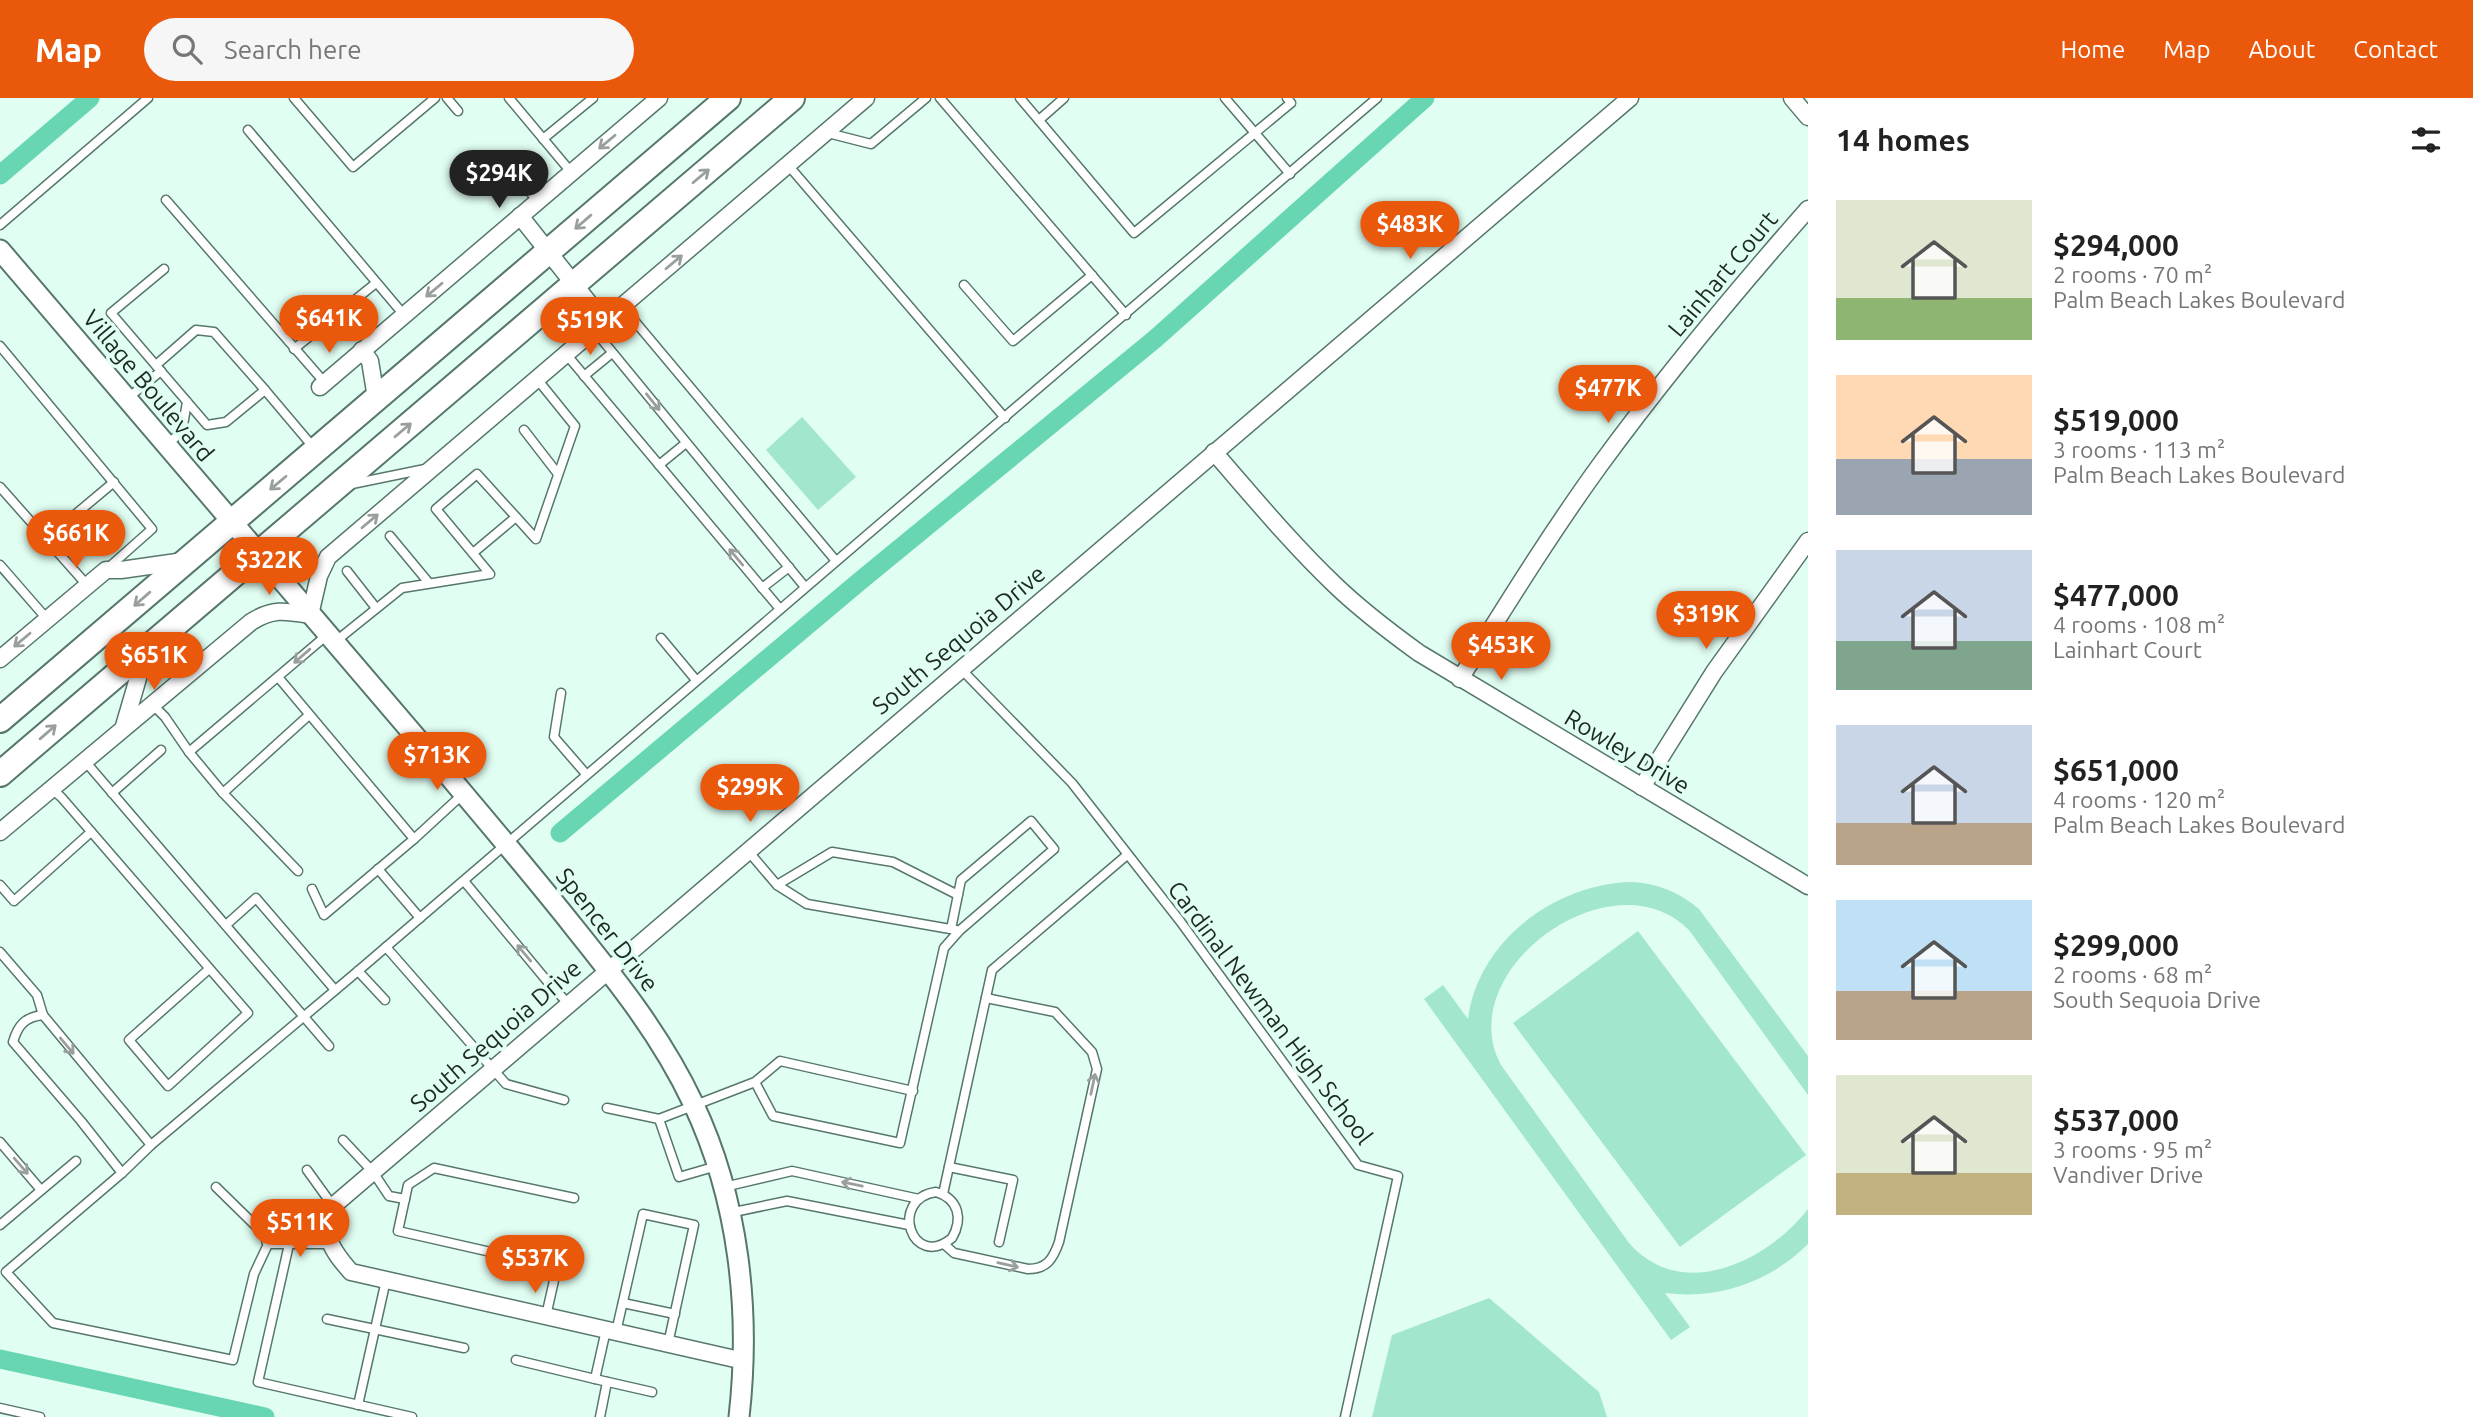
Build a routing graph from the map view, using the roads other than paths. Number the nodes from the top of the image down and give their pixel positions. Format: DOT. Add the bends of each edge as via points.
graph roads {
  1 [pos="148,98"];
  2 [pos="293,98"];
  3 [pos="435,98"];
  4 [pos="447,98"];
  5 [pos="509,98"];
  6 [pos="593,98"];
  7 [pos="659,98"];
  8 [pos="728,98"];
  9 [pos="792,98"];
  10 [pos="866,98"];
  11 [pos="926,98"];
  12 [pos="940,98"];
  13 [pos="1020,98"];
  14 [pos="1064,98"];
  15 [pos="1225,98"];
  16 [pos="1287,98"];
  17 [pos="1377,98"];
  18 [pos="1630,98"];
  19 [pos="1792,98"];
  20 [pos="458,111"];
  21 [pos="1808,117"];
  22 [pos="1039,120"];
  23 [pos="248,130"];
  24 [pos="826,132"];
  25 [pos="1256,132"];
  26 [pos="543,139"];
  27 [pos="502,160"];
  28 [pos="788,165"];
  29 [pos="571,172"];
  30 [pos="1290,174"];
  31 [pos="166,200"];
  32 [pos="538,201"];
  33 [pos="1808,209"];
  34 [pos="520,216"];
  35 [pos="0,225"];
  36 [pos="0,250"];
  37 [pos="549,252"];
  38 [pos="164,268"];
  39 [pos="1092,275"];
  40 [pos="376,282"];
  41 [pos="574,284"];
  42 [pos="964,285"];
  43 [pos="622,306"];
  44 [pos="404,315"];
  45 [pos="1126,315"];
  46 [pos="599,326"];
  47 [pos="0,346"];
  48 [pos="295,349"];
  49 [pos="362,351"];
  50 [pos="612,353"];
  51 [pos="566,354"];
  52 [pos="158,368"];
  53 [pos="584,376"];
  54 [pos="537,378"];
  55 [pos="322,385"];
  56 [pos="265,390"];
  57 [pos="376,398"];
  58 [pos="127,399"];
  59 [pos="187,402"];
  60 [pos="1005,418"];
  61 [pos="524,430"];
  62 [pos="686,443"];
  63 [pos="166,446"];
  64 [pos="316,451"];
  65 [pos="1214,452"];
  66 [pos="659,465"];
  67 [pos="432,468"];
  68 [pos="558,474"];
  69 [pos="114,482"];
  70 [pos="0,487"];
  71 [pos="335,488"];
  72 [pos="516,517"];
  73 [pos="232,522"];
  74 [pos="390,536"];
  75 [pos="46,540"];
  76 [pos="1808,541"];
  77 [pos="258,553"];
  78 [pos="473,553"];
  79 [pos="187,561"];
  80 [pos="836,561"];
  81 [pos="0,565"];
  82 [pos="789,567"];
  83 [pos="106,570"];
  84 [pos="347,571"];
  85 [pos="429,583"];
  86 [pos="87,585"];
  87 [pos="806,587"];
  88 [pos="762,588"];
  89 [pos="376,608"];
  90 [pos="780,609"];
  91 [pos="310,615"];
  92 [pos="47,619"];
  93 [pos="661,638"];
  94 [pos="330,639"];
  95 [pos="147,648"];
  96 [pos="0,659"];
  97 [pos="960,669"];
  98 [pos="278,677"];
  99 [pos="1460,679"];
  100 [pos="696,680"];
  101 [pos="561,693"];
  102 [pos="152,704"];
  103 [pos="309,715"];
  104 [pos="0,720"];
  105 [pos="124,726"];
  106 [pos="161,750"];
  107 [pos="188,752"];
  108 [pos="84,760"];
  109 [pos="0,774"];
  110 [pos="586,774"];
  111 [pos="51,788"];
  112 [pos="1642,788"];
  113 [pos="112,793"];
  114 [pos="223,793"];
  115 [pos="464,793"];
  116 [pos="0,832"];
  117 [pos="91,832"];
  118 [pos="414,839"];
  119 [pos="507,844"];
  120 [pos="748,850"];
  121 [pos="1127,855"];
  122 [pos="378,869"];
  123 [pos="298,872"];
  124 [pos="464,881"];
  125 [pos="0,885"];
  126 [pos="777,885"];
  127 [pos="1808,886"];
  128 [pos="312,889"];
  129 [pos="958,895"];
  130 [pos="420,918"];
  131 [pos="226,925"];
  132 [pos="955,930"];
  133 [pos="386,947"];
  134 [pos="0,952"];
  135 [pos="209,969"];
  136 [pos="608,970"];
  137 [pos="358,971"];
  138 [pos="335,990"];
  139 [pos="986,998"];
  140 [pos="386,1000"];
  141 [pos="569,1004"];
  142 [pos="43,1015"];
  143 [pos="305,1016"];
  144 [pos="329,1046"];
  145 [pos="492,1070"];
  146 [pos="755,1082"];
  147 [pos="912,1091"];
  148 [pos="564,1100"];
  149 [pos="694,1105"];
  150 [pos="607,1108"];
  151 [pos="659,1119"];
  152 [pos="343,1140"];
  153 [pos="0,1142"];
  154 [pos="151,1144"];
  155 [pos="76,1161"];
  156 [pos="717,1166"];
  157 [pos="949,1167"];
  158 [pos="307,1170"];
  159 [pos="373,1172"];
  160 [pos="122,1173"];
  161 [pos="216,1187"];
  162 [pos="723,1188"];
  163 [pos="41,1190"];
  164 [pos="943,1194"];
  165 [pos="574,1198"];
  166 [pos="405,1199"];
  167 [pos="919,1199"];
  168 [pos="333,1206"];
  169 [pos="729,1213"];
  170 [pos="1,1223"];
  171 [pos="909,1225"];
  172 [pos="328,1232"];
  173 [pos="271,1240"];
  174 [pos="290,1240"];
  175 [pos="999,1242"];
  176 [pos="944,1244"];
  177 [pos="3,1274"];
  178 [pos="386,1280"];
  179 [pos="623,1303"];
  180 [pos="675,1314"];
  181 [pos="546,1316"];
  182 [pos="327,1318"];
  183 [pos="375,1328"];
  184 [pos="611,1331"];
  185 [pos="668,1344"];
  186 [pos="464,1348"];
  187 [pos="516,1360"];
  188 [pos="744,1361"];
  189 [pos="595,1379"];
  190 [pos="607,1382"];
  191 [pos="652,1392"];
  192 [pos="358,1405"];
  193 [pos="0,1408"];
  194 [pos="40,1417"];
  195 [pos="412,1417"];
  196 [pos="600,1417"];
  197 [pos="739,1417"];
  198 [pos="1345,1417"];
  1 -- 35 [label="lane" via="103,143"];
  2 -- 3 [label="lane" via="353,167"];
  4 -- 20 [label="lane"];
  5 -- 26 [label="lane"];
  6 -- 26 [label="lane"];
  7 -- 29 [label="street, one-way"];
  8 -- 37 [label="main road, one-way"];
  41 -- 9 [label="main road, one-way"];
  10 -- 24 [label="street"];
  11 -- 24 [label="lane" via="871,144"];
  12 -- 39 [label="lane"];
  13 -- 22 [label="lane"];
  14 -- 22 [label="lane"];
  15 -- 25 [label="lane"];
  16 -- 25 [label="lane" via="1291,103"];
  17 -- 30 [label="lane"];
  18 -- 65 [label="street, South Sequoia Drive"];
  19 -- 21 [label="street"];
  22 -- 25 [label="lane" via="1134,233"];
  23 -- 40 [label="lane"];
  24 -- 28 [label="street"];
  25 -- 30 [label="lane"];
  26 -- 29 [label="lane"];
  27 -- 32 [label="lane"];
  43 -- 28 [label="street, one-way"];
  28 -- 60 [label="lane"];
  29 -- 32 [label="street"];
  30 -- 45 [label="lane"];
  31 -- 48 [label="lane"];
  32 -- 34 [label="street"];
  33 -- 99 [label="street, Lainhart Court" via="1672,370 1599,467"];
  34 -- 37 [label="street"];
  34 -- 44 [label="street, one-way"];
  36 -- 58 [label="street, Village Boulevard"];
  37 -- 41 [label="street"];
  37 -- 57 [label="main road"];
  38 -- 52 [label="lane" via="111,313"];
  39 -- 42 [label="lane" via="1013,341"];
  39 -- 45 [label="lane"];
  40 -- 44 [label="lane"];
  40 -- 48 [label="lane"];
  41 -- 46 [label="street"];
  71 -- 41 [label="main road, one-way"];
  43 -- 46 [label="street"];
  43 -- 80 [label="lane"];
  44 -- 49 [label="street"];
  45 -- 60 [label="lane"];
  46 -- 50 [label="lane"];
  46 -- 51 [label="street"];
  47 -- 69 [label="lane"];
  48 -- 55 [label="lane"];
  49 -- 55 [label="street"];
  49 -- 57 [label="street" via="370,361"];
  50 -- 53 [label="lane"];
  50 -- 62 [label="lane, one-way"];
  51 -- 53 [label="lane"];
  51 -- 54 [label="street"];
  52 -- 56 [label="lane" via="196,330 214,332"];
  52 -- 58 [label="lane"];
  52 -- 59 [label="lane"];
  53 -- 66 [label="lane"];
  54 -- 67 [label="street"];
  54 -- 68 [label="lane" via="575,426"];
  56 -- 59 [label="lane" via="226,422 207,425"];
  56 -- 64 [label="lane"];
  57 -- 64 [label="main road"];
  58 -- 63 [label="street, Village Boulevard"];
  59 -- 63 [label="lane" via="181,431"];
  60 -- 80 [label="lane"];
  61 -- 68 [label="lane"];
  62 -- 66 [label="lane"];
  62 -- 82 [label="lane"];
  63 -- 73 [label="street, Village Boulevard"];
  64 -- 73 [label="main road, one-way"];
  65 -- 97 [label="street, South Sequoia Drive"];
  65 -- 99 [label="street, Rowley Drive" via="1335,585 1397,637"];
  88 -- 66 [label="lane, one-way"];
  67 -- 71 [label="lane"];
  91 -- 67 [label="street, one-way" via="328,557"];
  68 -- 72 [label="lane" via="536,539"];
  69 -- 75 [label="lane"];
  69 -- 83 [label="lane" via="152,529"];
  70 -- 75 [label="lane"];
  71 -- 77 [label="main road"];
  72 -- 78 [label="lane"];
  72 -- 78 [label="lane" via="477,474 436,509"];
  73 -- 77 [label="street, Village Boulevard"];
  73 -- 79 [label="main road"];
  74 -- 85 [label="lane"];
  75 -- 86 [label="lane"];
  76 -- 112 [label="street" via="1714,672"];
  77 -- 91 [label="street, Spencer Drive"];
  77 -- 95 [label="main road"];
  78 -- 85 [label="lane" via="490,573"];
  79 -- 83 [label="street"];
  79 -- 104 [label="main road, one-way"];
  80 -- 87 [label="lane"];
  81 -- 92 [label="lane"];
  82 -- 87 [label="lane"];
  82 -- 88 [label="lane"];
  83 -- 86 [label="street"];
  84 -- 89 [label="lane"];
  85 -- 89 [label="lane" via="402,588"];
  86 -- 92 [label="street"];
  87 -- 90 [label="lane"];
  88 -- 90 [label="lane"];
  89 -- 94 [label="lane"];
  90 -- 100 [label="lane"];
  91 -- 94 [label="street, Spencer Drive"];
  91 -- 102 [label="street" via="286,611 259,617"];
  92 -- 96 [label="street, one-way"];
  93 -- 100 [label="lane"];
  94 -- 98 [label="lane, one-way"];
  94 -- 115 [label="street, Spencer Drive"];
  95 -- 105 [label="street"];
  109 -- 95 [label="main road, one-way"];
  97 -- 120 [label="street, South Sequoia Drive"];
  97 -- 121 [label="lane, Cardinal Newman High School" via="1072,783"];
  98 -- 103 [label="lane"];
  98 -- 107 [label="lane"];
  99 -- 112 [label="street, Rowley Drive"];
  100 -- 110 [label="lane"];
  101 -- 110 [label="lane" via="554,737"];
  102 -- 105 [label="street"];
  102 -- 107 [label="lane"];
  103 -- 114 [label="lane"];
  103 -- 118 [label="lane"];
  105 -- 108 [label="street"];
  106 -- 113 [label="lane"];
  107 -- 114 [label="lane"];
  108 -- 111 [label="street"];
  108 -- 113 [label="lane"];
  110 -- 119 [label="lane"];
  111 -- 116 [label="street"];
  111 -- 117 [label="lane"];
  112 -- 127 [label="street, Rowley Drive"];
  113 -- 131 [label="lane"];
  114 -- 123 [label="lane"];
  115 -- 118 [label="lane"];
  115 -- 119 [label="street, Spencer Drive"];
  117 -- 125 [label="lane" via="14,901"];
  117 -- 135 [label="lane"];
  118 -- 122 [label="lane"];
  119 -- 124 [label="lane"];
  119 -- 136 [label="street, Spencer Drive"];
  120 -- 126 [label="lane"];
  120 -- 136 [label="street, South Sequoia Drive"];
  121 -- 139 [label="lane" via="992,970"];
  121 -- 198 [label="lane, Cardinal Newman High School" via="1358,1165 1398,1176"];
  122 -- 128 [label="lane" via="324,915"];
  122 -- 130 [label="lane"];
  124 -- 130 [label="lane"];
  141 -- 124 [label="lane, one-way"];
  126 -- 129 [label="lane" via="832,852 893,862"];
  126 -- 132 [label="lane" via="807,904"];
  129 -- 132 [label="lane"];
  129 -- 132 [label="lane" via="961,880 1031,821 1054,849"];
  130 -- 133 [label="lane"];
  131 -- 138 [label="lane" via="256,898"];
  131 -- 143 [label="lane"];
  132 -- 147 [label="lane" via="944,948"];
  133 -- 137 [label="lane"];
  133 -- 145 [label="lane"];
  134 -- 142 [label="lane" via="37,995"];
  135 -- 135 [label="lane" via="130,1040 168,1086 248,1013"];
  136 -- 141 [label="street, South Sequoia Drive"];
  136 -- 149 [label="street, Spencer Drive" via="669,1056"];
  137 -- 138 [label="lane"];
  137 -- 140 [label="lane"];
  138 -- 143 [label="lane"];
  139 -- 157 [label="lane"];
  176 -- 139 [label="lane, one-way" via="954,1253 1028,1269 1038,1269 1054,1256 1097,1069 1092,1052 1055,1012"];
  141 -- 145 [label="street, South Sequoia Drive"];
  142 -- 154 [label="lane, one-way"];
  142 -- 160 [label="lane" via="22,1023 13,1042"];
  143 -- 144 [label="lane"];
  143 -- 154 [label="lane"];
  145 -- 148 [label="lane" via="506,1084"];
  145 -- 159 [label="street, South Sequoia Drive"];
  146 -- 147 [label="lane" via="780,1061"];
  146 -- 147 [label="lane" via="773,1116 900,1143"];
  146 -- 149 [label="lane"];
  149 -- 151 [label="lane"];
  149 -- 156 [label="street, Spencer Drive"];
  150 -- 151 [label="lane"];
  151 -- 156 [label="lane" via="679,1177"];
  152 -- 159 [label="lane"];
  153 -- 163 [label="lane, one-way"];
  154 -- 160 [label="lane"];
  155 -- 163 [label="lane"];
  156 -- 162 [label="street, Spencer Drive"];
  157 -- 164 [label="lane"];
  157 -- 175 [label="lane" via="1013,1180"];
  158 -- 168 [label="lane"];
  159 -- 166 [label="lane" via="389,1196"];
  159 -- 168 [label="street, South Sequoia Drive"];
  160 -- 177 [label="lane"];
  161 -- 173 [label="lane"];
  167 -- 162 [label="lane, one-way" via="792,1171"];
  162 -- 169 [label="street, Spencer Drive"];
  163 -- 170 [label="lane"];
  164 -- 167 [label="lane"];
  164 -- 176 [label="lane" via="953,1201 959,1219 952,1238"];
  165 -- 166 [label="lane" via="434,1168 408,1185"];
  166 -- 181 [label="lane" via="398,1231 557,1267"];
  167 -- 171 [label="lane"];
  168 -- 172 [label="street, South Sequoia Drive"];
  169 -- 171 [label="lane" via="787,1200"];
  169 -- 188 [label="street, Spencer Drive" via="741,1280"];
  171 -- 176 [label="lane" via="918,1242 935,1248"];
  172 -- 174 [label="street"];
  172 -- 178 [label="street" via="334,1253 351,1272"];
  173 -- 174 [label="street"];
  173 -- 177 [label="lane" via="254,1274 233,1360 53,1323"];
  174 -- 192 [label="lane" via="258,1382"];
  178 -- 181 [label="street"];
  178 -- 183 [label="lane"];
  179 -- 180 [label="lane"];
  179 -- 180 [label="lane" via="643,1214 694,1225"];
  179 -- 184 [label="lane"];
  180 -- 185 [label="lane"];
  181 -- 184 [label="street"];
  182 -- 183 [label="lane"];
  183 -- 186 [label="lane"];
  183 -- 192 [label="lane"];
  184 -- 185 [label="street"];
  184 -- 189 [label="lane"];
  185 -- 188 [label="street"];
  187 -- 189 [label="lane"];
  188 -- 197 [label="street, Spencer Drive"];
  189 -- 190 [label="lane"];
  190 -- 191 [label="lane"];
  190 -- 196 [label="lane"];
  192 -- 195 [label="lane"];
  193 -- 194 [label="lane"];
}
